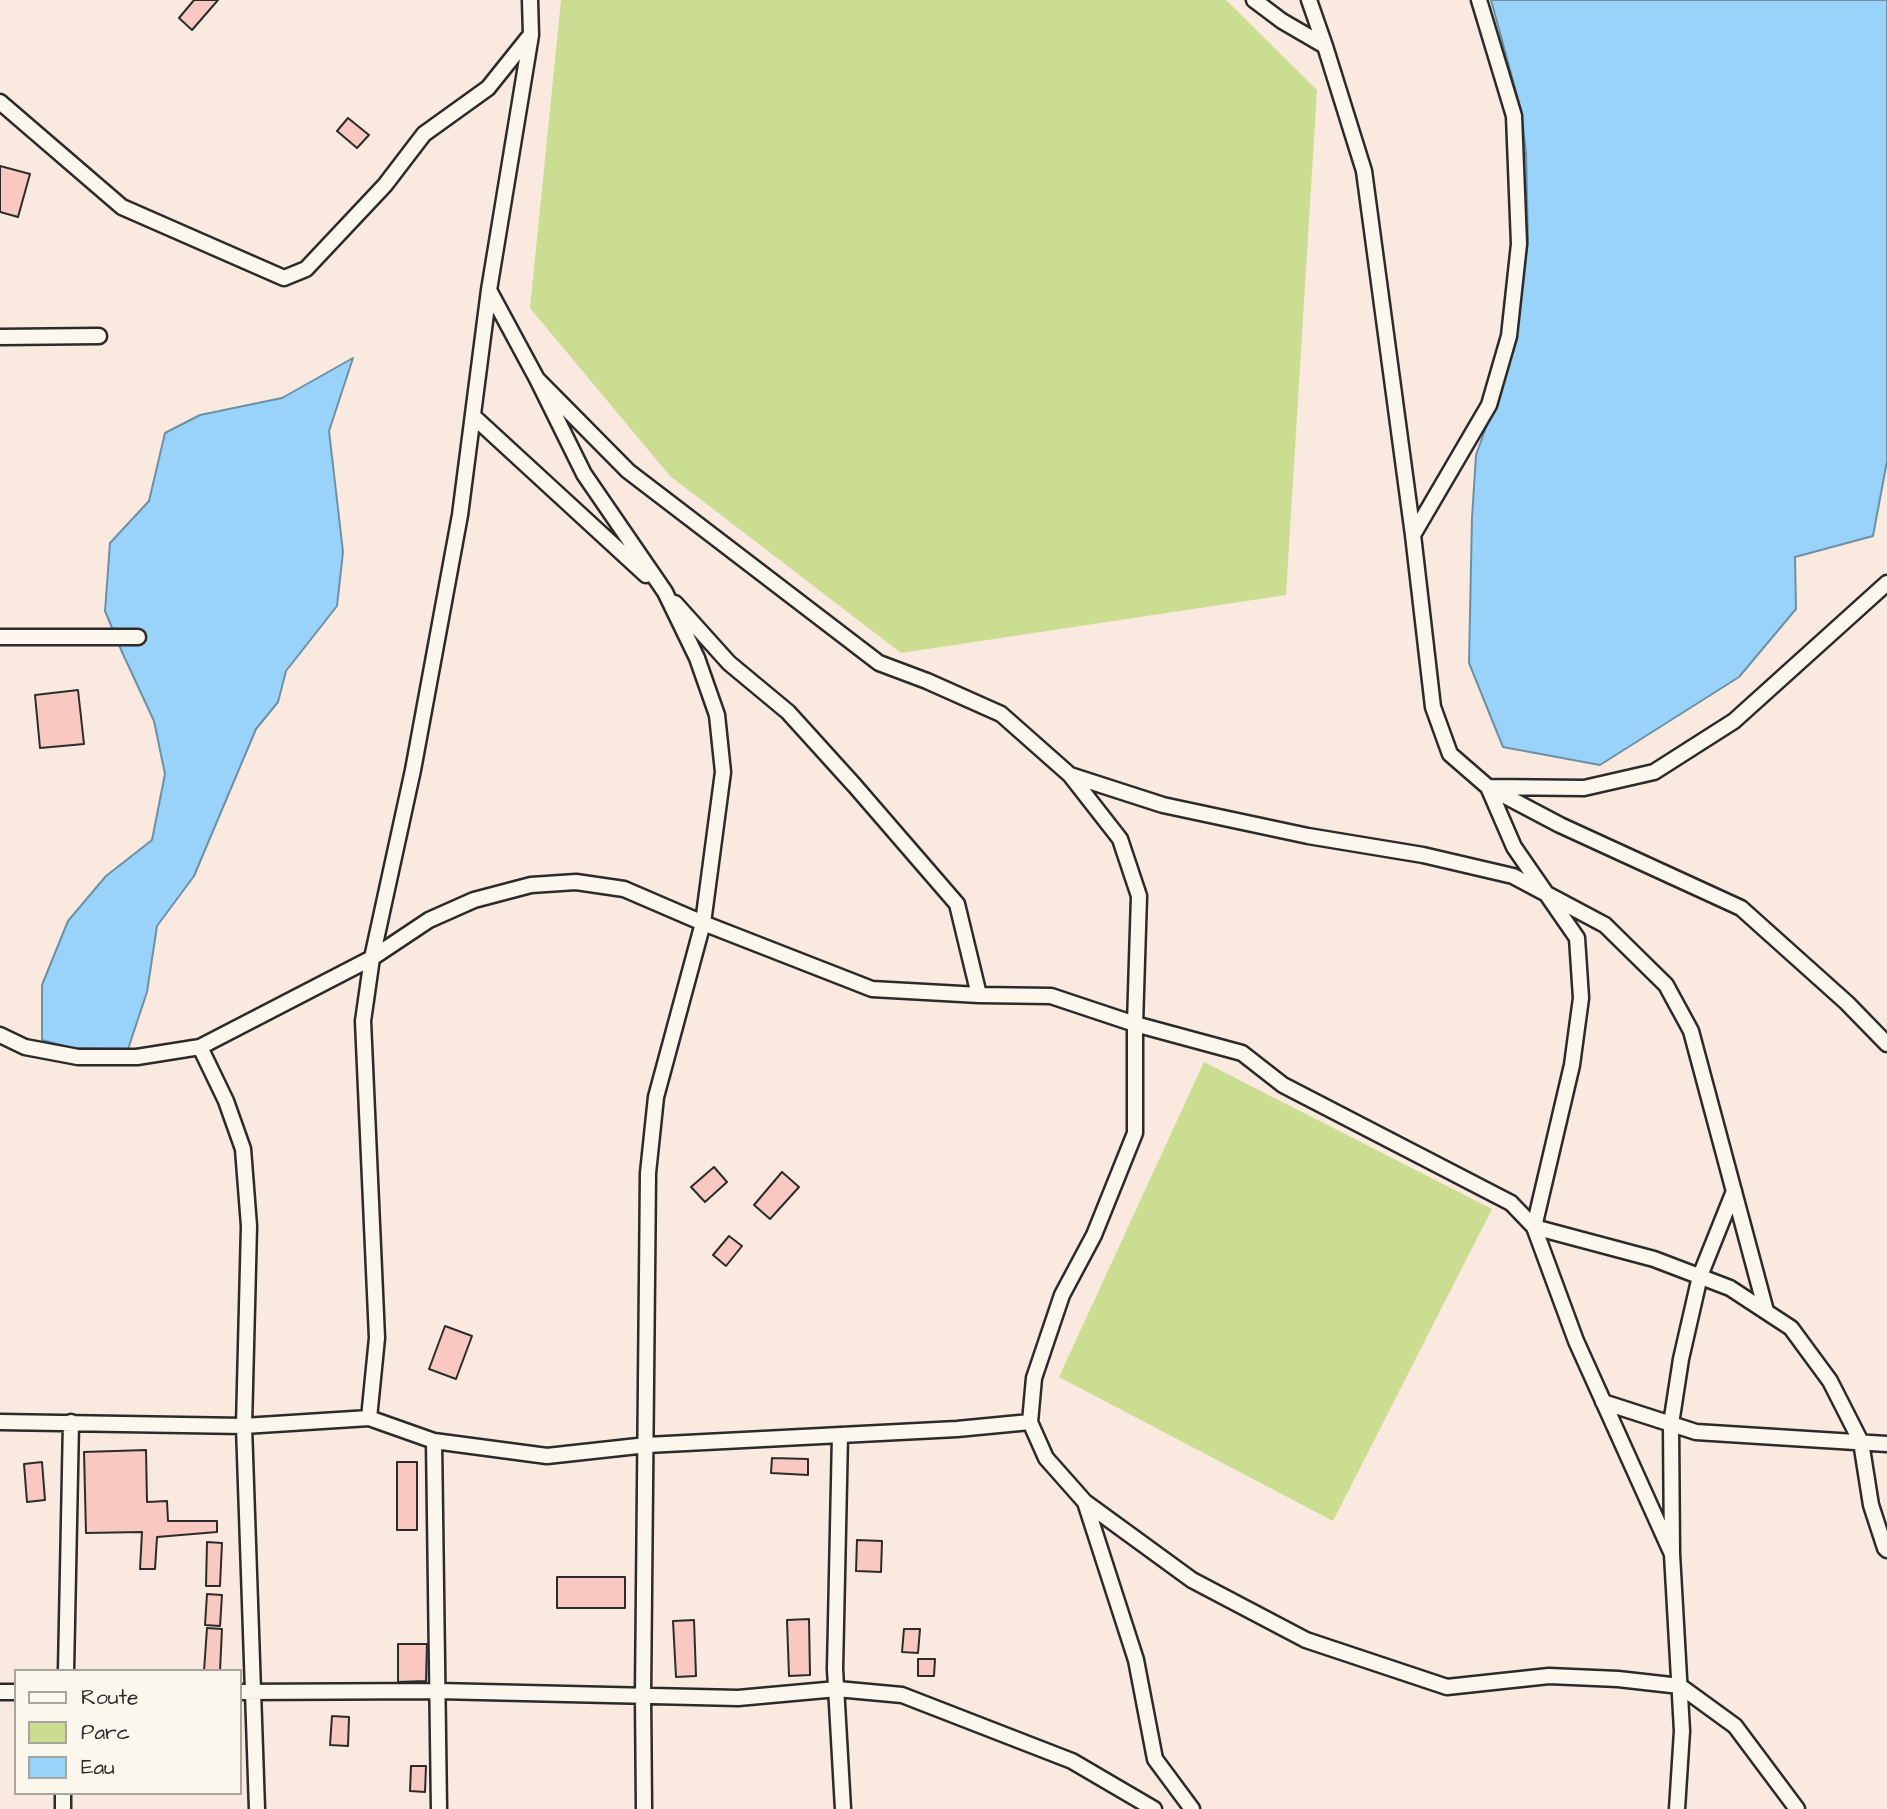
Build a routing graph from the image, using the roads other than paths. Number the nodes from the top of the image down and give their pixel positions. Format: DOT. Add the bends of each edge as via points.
graph roads {
  1 [pos="530,0"];
  2 [pos="1254,0"];
  3 [pos="1308,0"];
  4 [pos="1479,0"];
  5 [pos="531,35"];
  6 [pos="1325,46"];
  7 [pos="0,102"];
  8 [pos="489,290"];
  9 [pos="99,336"];
  10 [pos="0,337"];
  11 [pos="537,379"];
  12 [pos="473,416"];
  13 [pos="1413,535"];
  14 [pos="1887,583"];
  15 [pos="665,592"];
  16 [pos="0,637"];
  17 [pos="138,637"];
  18 [pos="1070,775"];
  19 [pos="1488,788"];
  20 [pos="1547,894"];
  21 [pos="703,923"];
  22 [pos="372,958"];
  23 [pos="979,995"];
  24 [pos="1135,1024"];
  25 [pos="0,1035"];
  26 [pos="1887,1044"];
  27 [pos="200,1047"];
  28 [pos="1734,1191"];
  29 [pos="1534,1227"];
  30 [pos="1700,1276"];
  31 [pos="1766,1311"];
  32 [pos="1603,1402"];
  33 [pos="369,1419"];
  34 [pos="0,1422"];
  35 [pos="71,1422"];
  36 [pos="1030,1422"];
  37 [pos="1671,1424"];
  38 [pos="244,1426"];
  39 [pos="840,1435"];
  40 [pos="434,1441"];
  41 [pos="1861,1443"];
  42 [pos="1887,1444"];
  43 [pos="646,1445"];
  44 [pos="1084,1502"];
  45 [pos="1887,1550"];
  46 [pos="1672,1554"];
  47 [pos="66,1669"];
  48 [pos="1680,1686"];
  49 [pos="836,1689"];
  50 [pos="438,1691"];
  51 [pos="246,1693"];
  52 [pos="643,1695"];
  53 [pos="257,1809"];
  54 [pos="439,1809"];
  55 [pos="644,1809"];
  56 [pos="843,1809"];
  57 [pos="1154,1809"];
  58 [pos="1192,1809"];
  59 [pos="1677,1809"];
  60 [pos="1797,1809"];
  1 -- 5 [label="street"];
  2 -- 6 [label="street"];
  3 -- 6 [label="street"];
  4 -- 13 [label="street" via="1514,116 1519,244 1509,336 1489,405"];
  5 -- 7 [label="street" via="488,88 424,134 385,185 306,269 284,278 122,207"];
  5 -- 8 [label="street"];
  6 -- 13 [label="street" via="1364,171"];
  8 -- 11 [label="street"];
  8 -- 12 [label="street"];
  9 -- 10 [label="street"];
  11 -- 15 [label="street" via="584,474"];
  11 -- 18 [label="street" via="628,471 879,663 1001,715"];
  12 -- 15 [label="street"];
  12 -- 22 [label="street" via="460,515 415,757"];
  13 -- 19 [label="street" via="1433,707 1450,754"];
  14 -- 19 [label="street" via="1734,722 1654,772 1584,788"];
  15 -- 21 [label="street" via="717,716 723,772"];
  15 -- 23 [label="street" via="729,663 788,712 957,904"];
  16 -- 17 [label="street"];
  18 -- 20 [label="street" via="1163,804 1513,876"];
  18 -- 24 [label="street" via="1120,839 1139,895"];
  19 -- 20 [label="street" via="1514,847"];
  19 -- 26 [label="street" via="1741,908"];
  20 -- 28 [label="street" via="1605,925 1666,985 1691,1031"];
  20 -- 29 [label="street" via="1577,938 1581,998 1572,1065"];
  21 -- 22 [label="street" via="624,889 576,882 531,885 474,900 429,920"];
  21 -- 23 [label="street" via="872,989"];
  21 -- 43 [label="street" via="656,1097 648,1173"];
  22 -- 27 [label="street"];
  22 -- 33 [label="street" via="363,1021 377,1338"];
  23 -- 24 [label="street" via="1051,996"];
  24 -- 29 [label="street" via="1242,1053 1283,1085 1511,1203"];
  24 -- 36 [label="street" via="1135,1133 1094,1235 1062,1295 1034,1378"];
  25 -- 27 [label="street" via="25,1046 78,1057 137,1057"];
  27 -- 38 [label="street" via="243,1149 249,1226"];
  28 -- 30 [label="street"];
  28 -- 31 [label="street"];
  29 -- 30 [label="street"];
  29 -- 32 [label="street"];
  30 -- 31 [label="street"];
  30 -- 37 [label="street"];
  31 -- 41 [label="street" via="1791,1328 1830,1381"];
  32 -- 37 [label="street"];
  32 -- 46 [label="street"];
  33 -- 38 [label="street"];
  33 -- 40 [label="street"];
  34 -- 35 [label="street"];
  35 -- 38 [label="street"];
  35 -- 47 [label="street"];
  36 -- 39 [label="street"];
  36 -- 44 [label="street" via="1046,1458"];
  37 -- 41 [label="street" via="1696,1432"];
  37 -- 46 [label="street"];
  38 -- 51 [label="street"];
  39 -- 43 [label="street"];
  39 -- 49 [label="street"];
  40 -- 43 [label="street" via="547,1456"];
  40 -- 50 [label="street"];
  41 -- 42 [label="street"];
  41 -- 45 [label="street" via="1871,1505"];
  43 -- 52 [label="street"];
  44 -- 48 [label="street" via="1192,1580 1306,1640 1447,1686 1549,1676"];
  44 -- 58 [label="street" via="1136,1660 1156,1759"];
  46 -- 48 [label="street"];
  48 -- 59 [label="street"];
  48 -- 60 [label="street" via="1735,1726"];
  49 -- 52 [label="street" via="738,1698"];
  49 -- 56 [label="street"];
  49 -- 57 [label="street" via="902,1695 1072,1761"];
  50 -- 51 [label="street"];
  50 -- 52 [label="street"];
  50 -- 54 [label="street"];
  51 -- 53 [label="street"];
  52 -- 55 [label="street"];
}
